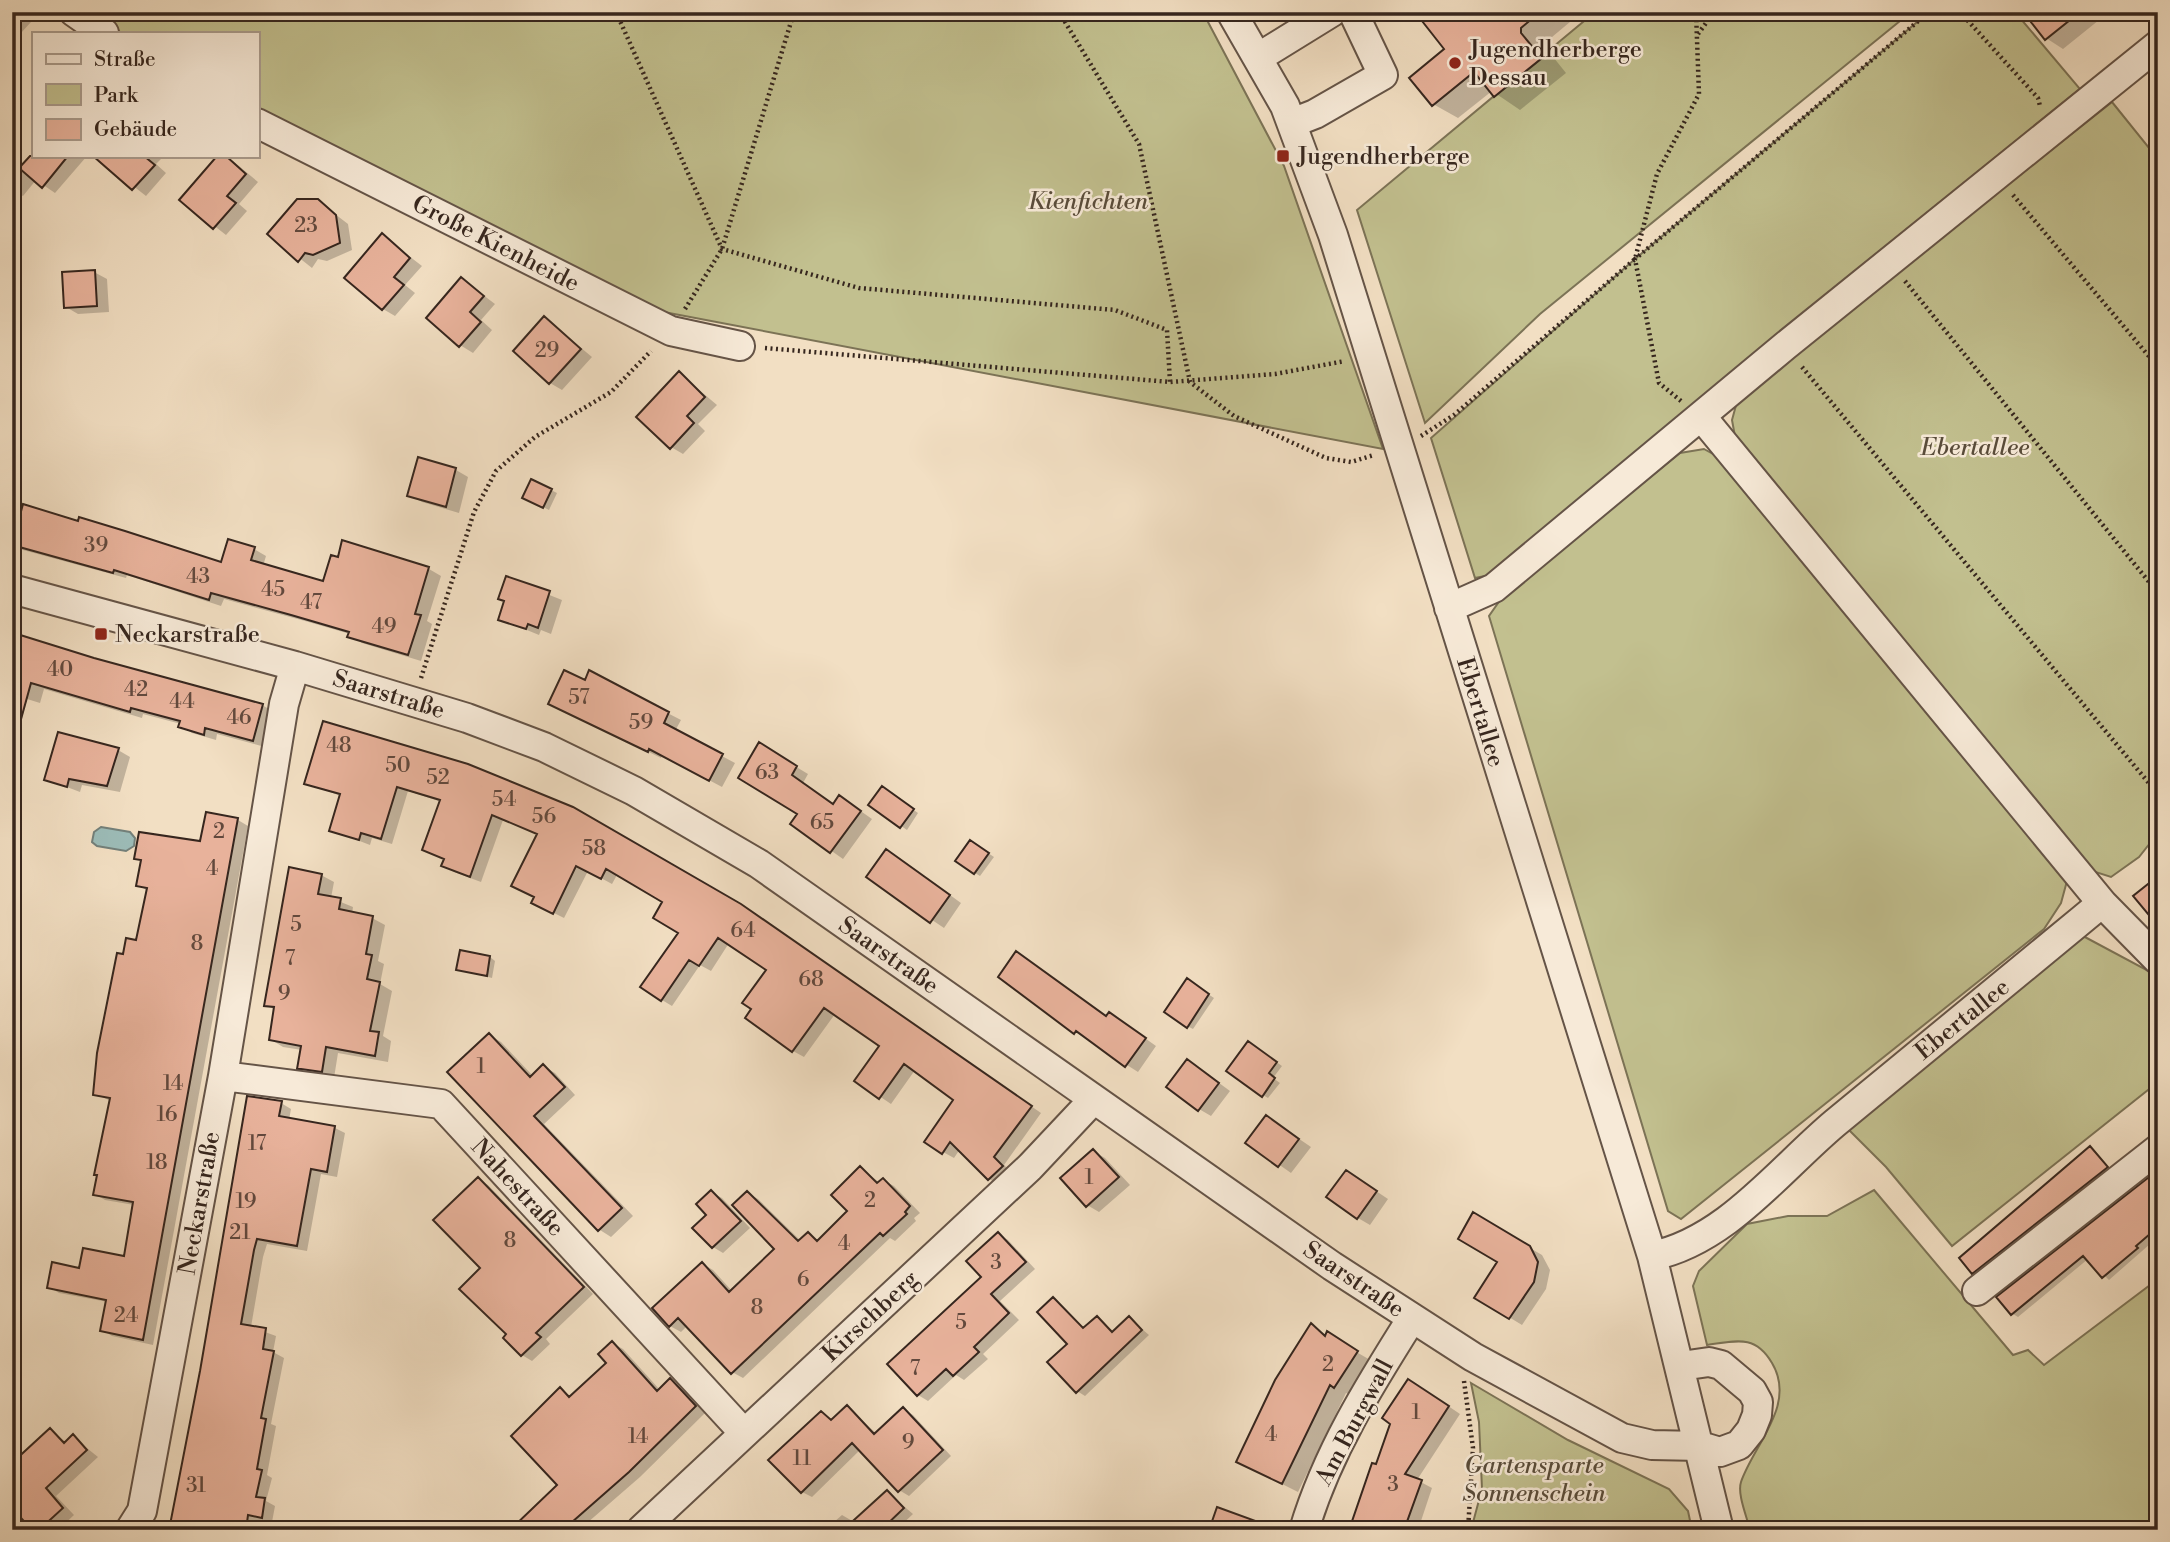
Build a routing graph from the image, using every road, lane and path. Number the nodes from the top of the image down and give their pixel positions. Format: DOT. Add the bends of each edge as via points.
graph roads {
  1 [pos="74,12"];
  2 [pos="615,12"];
  3 [pos="794,12"];
  4 [pos="1059,12"];
  5 [pos="1231,12"];
  6 [pos="1332,12"];
  7 [pos="1353,12"];
  8 [pos="1696,12"];
  9 [pos="1714,12"];
  10 [pos="1929,12"];
  11 [pos="1960,12"];
  12 [pos="103,32"];
  13 [pos="1697,35"];
  14 [pos="2158,45"];
  15 [pos="1259,57"];
  16 [pos="1292,123"];
  17 [pos="259,124"];
  18 [pos="2049,134"];
  19 [pos="1997,175"];
  20 [pos="722,249"];
  21 [pos="1635,259"];
  22 [pos="1889,262"];
  23 [pos="671,331"];
  24 [pos="740,346"];
  25 [pos="1785,346"];
  26 [pos="1370,355"];
  27 [pos="2158,367"];
  28 [pos="1170,382"];
  29 [pos="1190,382"];
  30 [pos="1701,416"];
  31 [pos="1398,446"];
  32 [pos="12,589"];
  33 [pos="2158,593"];
  34 [pos="1449,608"];
  35 [pos="295,666"];
  36 [pos="414,701"];
  37 [pos="2158,794"];
  38 [pos="2102,903"];
  39 [pos="2158,960"];
  40 [pos="222,1076"];
  41 [pos="1094,1099"];
  42 [pos="2158,1149"];
  43 [pos="1652,1256"];
  44 [pos="1977,1291"];
  45 [pos="1412,1318"];
  46 [pos="1473,1357"];
  47 [pos="1681,1366"];
  48 [pos="744,1433"];
  49 [pos="1700,1447"];
  50 [pos="2158,1514"];
  51 [pos="130,1530"];
  52 [pos="641,1530"];
  53 [pos="1304,1530"];
  54 [pos="1468,1530"];
  55 [pos="1719,1530"];
  56 [pos="2136,1530"];
  1 -- 12 [label="street"];
  2 -- 20 [label="path"];
  3 -- 20 [label="path"];
  4 -- 29 [label="path" via="1139,144"];
  5 -- 15 [label="street, Ebertallee"];
  6 -- 15 [label="street"];
  7 -- 16 [label="street" via="1382,75"];
  8 -- 13 [label="path"];
  9 -- 13 [label="path"];
  10 -- 21 [label="path"];
  11 -- 18 [label="path" via="2038,98"];
  13 -- 21 [label="path" via="1699,94 1657,174"];
  14 -- 18 [label="street"];
  15 -- 16 [label="street, Ebertallee"];
  16 -- 26 [label="street, Ebertallee"];
  17 -- 23 [label="street, Große Kienheide"];
  18 -- 19 [label="street"];
  19 -- 22 [label="street"];
  19 -- 27 [label="path"];
  20 -- 23 [label="path"];
  20 -- 28 [label="path" via="859,288 1115,310 1167,330"];
  21 -- 30 [label="path" via="1659,383"];
  21 -- 31 [label="path" via="1454,415"];
  22 -- 25 [label="street"];
  22 -- 33 [label="path"];
  23 -- 24 [label="street, Große Kienheide"];
  23 -- 36 [label="path" via="611,392 535,437 496,471 474,512"];
  24 -- 28 [label="path"];
  25 -- 30 [label="street"];
  25 -- 37 [label="path"];
  26 -- 29 [label="path" via="1275,374"];
  26 -- 31 [label="street, Ebertallee"];
  28 -- 29 [label="path"];
  29 -- 31 [label="path" via="1234,416 1326,458 1351,462"];
  30 -- 34 [label="street" via="1494,588"];
  30 -- 38 [label="street"];
  31 -- 34 [label="street, Ebertallee"];
  32 -- 35 [label="street, Saarstraße"];
  34 -- 43 [label="street, Ebertallee"];
  35 -- 36 [label="street, Saarstraße"];
  35 -- 40 [label="street, Neckarstraße" via="284,704"];
  36 -- 41 [label="street, Saarstraße" via="544,747 684,817 759,864"];
  38 -- 39 [label="street"];
  38 -- 43 [label="street, Ebertallee" via="1705,1235 1673,1252"];
  40 -- 48 [label="street, Nahestraße" via="441,1104"];
  40 -- 51 [label="street, Neckarstraße" via="142,1511"];
  41 -- 45 [label="street, Saarstraße"];
  41 -- 48 [label="street, Kirschberg" via="1030,1167"];
  42 -- 44 [label="street"];
  43 -- 47 [label="street, Ebertallee"];
  45 -- 46 [label="street, Saarstraße"];
  45 -- 53 [label="street, Am Burgwall" via="1339,1440"];
  46 -- 49 [label="street, Saarstraße" via="1622,1438 1652,1446"];
  46 -- 54 [label="path" via="1464,1380 1473,1448"];
  47 -- 49 [label="street, Ebertallee"];
  47 -- 49 [label="street, Saarstraße" via="1721,1365 1752,1391 1758,1402 1751,1430 1739,1446 1720,1452"];
  48 -- 52 [label="street, Kirschberg"];
  49 -- 55 [label="street, Ebertallee"];
  50 -- 56 [label="path"];
}
